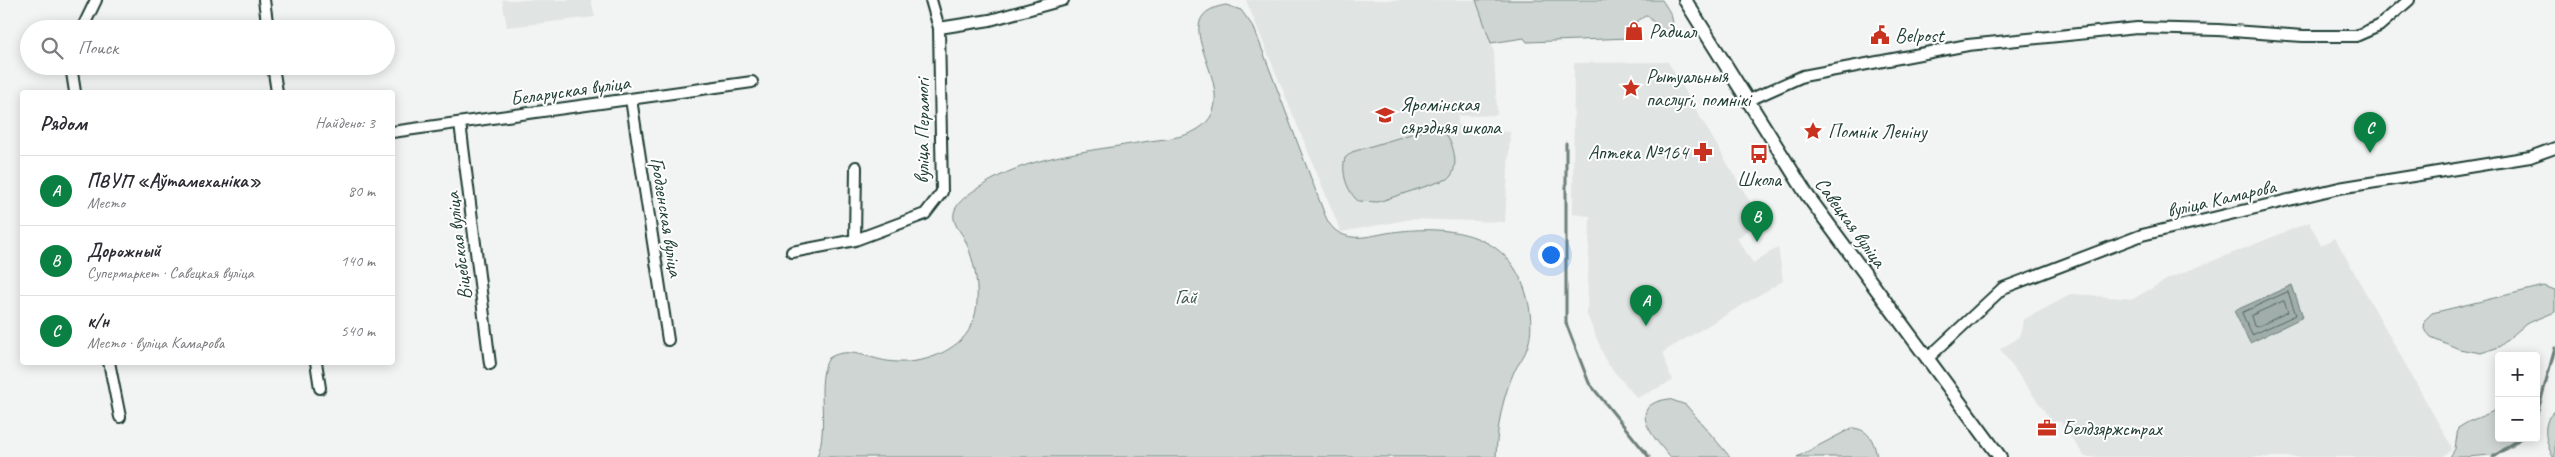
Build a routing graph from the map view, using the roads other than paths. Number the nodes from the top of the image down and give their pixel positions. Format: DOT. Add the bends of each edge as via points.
graph roads {
  1 [pos="96,0"];
  2 [pos="264,0"];
  3 [pos="931,0"];
  4 [pos="1064,0"];
  5 [pos="1685,0"];
  6 [pos="2409,0"];
  7 [pos="86,20"];
  8 [pos="267,20"];
  9 [pos="939,28"];
  10 [pos="72,75"];
  11 [pos="274,75"];
  12 [pos="752,82"];
  13 [pos="75,90"];
  14 [pos="277,90"];
  15 [pos="632,99"];
  16 [pos="1748,101"];
  17 [pos="460,122"];
  18 [pos="395,132"];
  19 [pos="2555,148"];
  20 [pos="856,167"];
  21 [pos="855,240"];
  22 [pos="792,252"];
  23 [pos="668,340"];
  24 [pos="1927,359"];
  25 [pos="490,364"];
  26 [pos="111,365"];
  27 [pos="316,365"];
  28 [pos="320,388"];
  29 [pos="120,417"];
  30 [pos="2000,457"];
  1 -- 7 [label="street"];
  2 -- 8 [label="street"];
  3 -- 9 [label="street, вуліца Перамогі"];
  4 -- 9 [label="street" via="990,20"];
  5 -- 16 [label="main road, Савецкая вуліца"];
  6 -- 16 [label="street" via="2379,26 2356,36 2137,28 1968,45 1803,76"];
  9 -- 21 [label="street, вуліца Перамогі" via="942,192 925,214"];
  10 -- 13 [label="street"];
  11 -- 14 [label="street"];
  12 -- 15 [label="street, Беларуская вуліца"];
  15 -- 17 [label="street, Беларуская вуліца"];
  15 -- 23 [label="street, Гродзенская вуліца"];
  16 -- 24 [label="main road, Савецкая вуліца" via="1807,194"];
  17 -- 18 [label="street, Беларуская вуліца"];
  17 -- 25 [label="street, Віцебская вуліца"];
  19 -- 24 [label="street, вуліца Камарова" via="2530,157 2339,188 2142,235 2003,288"];
  20 -- 21 [label="street"];
  21 -- 22 [label="street, вуліца Перамогі"];
  24 -- 30 [label="main road, Савецкая вуліца"];
  26 -- 29 [label="street"];
  27 -- 28 [label="street"];
}
